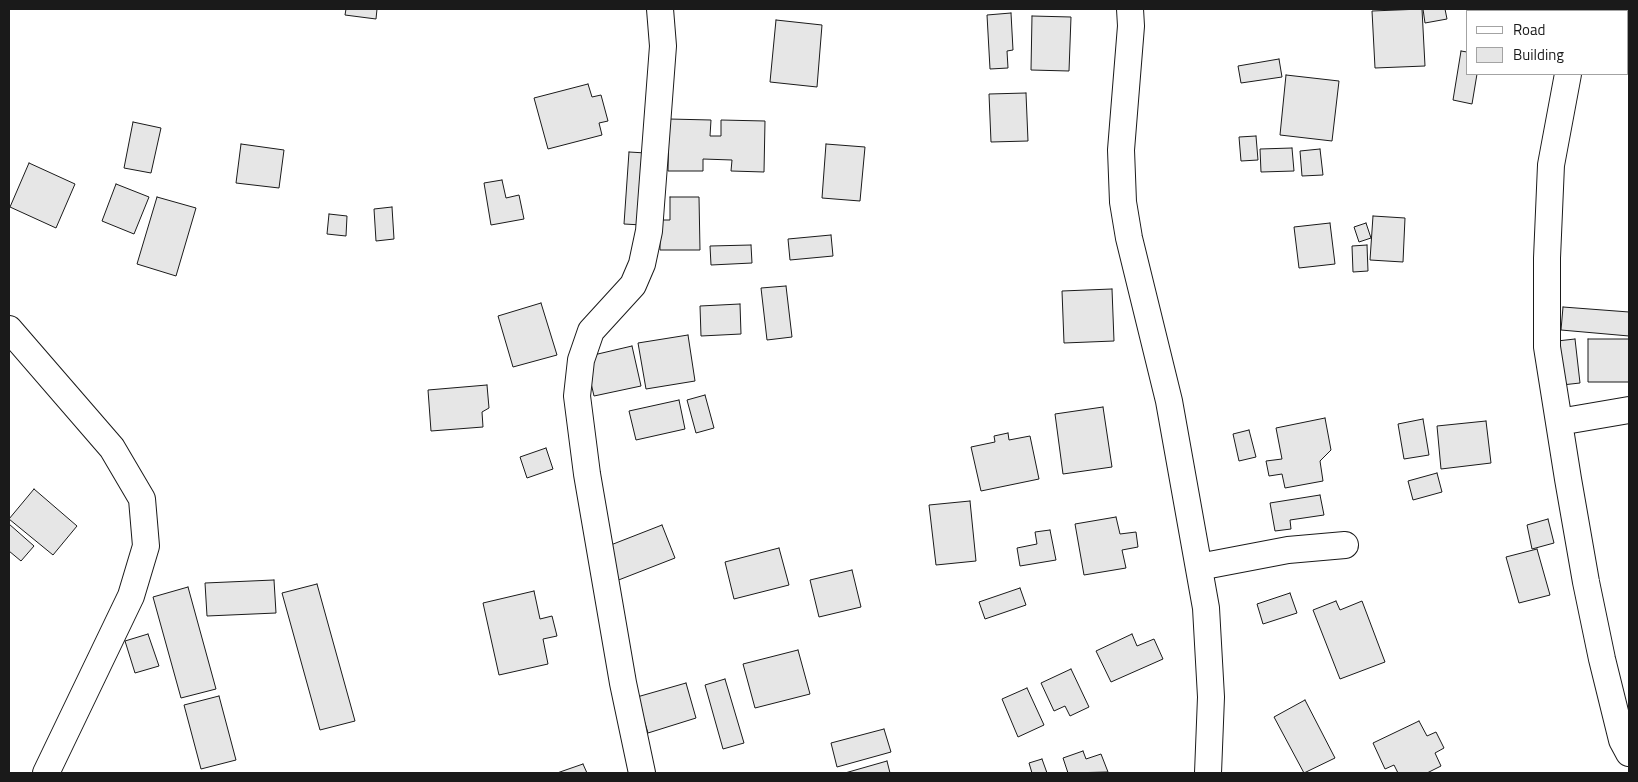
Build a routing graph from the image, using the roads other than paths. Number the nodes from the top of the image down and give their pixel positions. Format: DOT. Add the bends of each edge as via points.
graph roads {
  1 [pos="660,9"];
  2 [pos="1130,9"];
  3 [pos="1568,75"];
  4 [pos="9,329"];
  5 [pos="1629,410"];
  6 [pos="1559,422"];
  7 [pos="1345,545"];
  8 [pos="1199,566"];
  9 [pos="1629,753"];
  10 [pos="46,773"];
  11 [pos="642,773"];
  12 [pos="1208,773"];
  1 -- 11 [label="street" via="663,46 648,231 642,264 633,285 592,331 580,360 576,396 621,674"];
  2 -- 8 [label="street" via="1121,150 1123,202 1169,401"];
  3 -- 6 [label="street" via="1551,165 1547,258 1547,347"];
  4 -- 10 [label="street" via="112,448 142,499 146,546 131,596"];
  5 -- 6 [label="street"];
  6 -- 9 [label="street" via="1602,659 1622,740"];
  7 -- 8 [label="street" via="1288,550"];
  8 -- 12 [label="street" via="1206,608 1211,697"];
}
